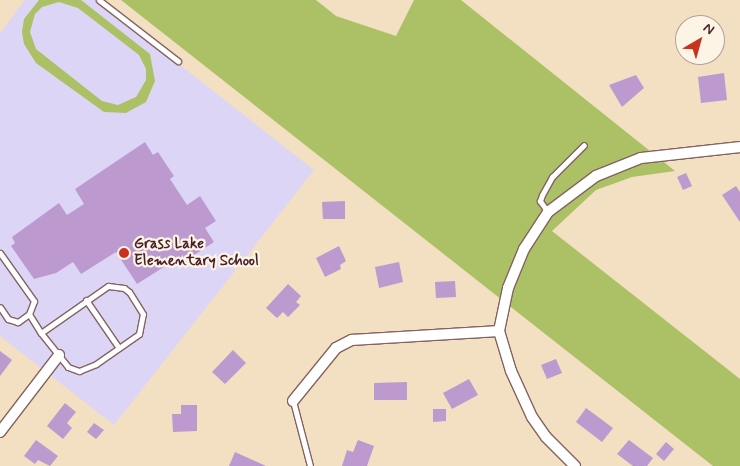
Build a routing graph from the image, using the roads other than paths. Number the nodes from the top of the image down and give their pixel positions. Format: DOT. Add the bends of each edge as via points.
graph roads {
  1 [pos="99,0"];
  2 [pos="178,61"];
  3 [pos="584,145"];
  4 [pos="740,147"];
  5 [pos="548,212"];
  6 [pos="0,253"];
  7 [pos="86,300"];
  8 [pos="0,307"];
  9 [pos="29,314"];
  10 [pos="499,331"];
  11 [pos="41,333"];
  12 [pos="119,348"];
  13 [pos="59,355"];
  14 [pos="294,401"];
  15 [pos="0,432"];
  16 [pos="568,464"];
  17 [pos="310,466"];
  1 -- 2 [label="lane"];
  3 -- 5 [label="lane" via="552,177 542,194 540,201"];
  4 -- 5 [label="street" via="641,158 596,176"];
  5 -- 10 [label="street" via="515,269"];
  6 -- 9 [label="lane" via="34,301"];
  7 -- 11 [label="lane"];
  7 -- 12 [label="lane"];
  7 -- 12 [label="lane" via="108,286 129,292 144,322 139,334"];
  8 -- 9 [label="lane" via="8,319 14,321"];
  9 -- 11 [label="lane"];
  10 -- 14 [label="street" via="352,340 336,348"];
  10 -- 16 [label="street" via="510,371 532,417"];
  11 -- 13 [label="lane"];
  12 -- 13 [label="lane" via="79,371 68,367"];
  13 -- 15 [label="street"];
  14 -- 17 [label="lane"];
}
